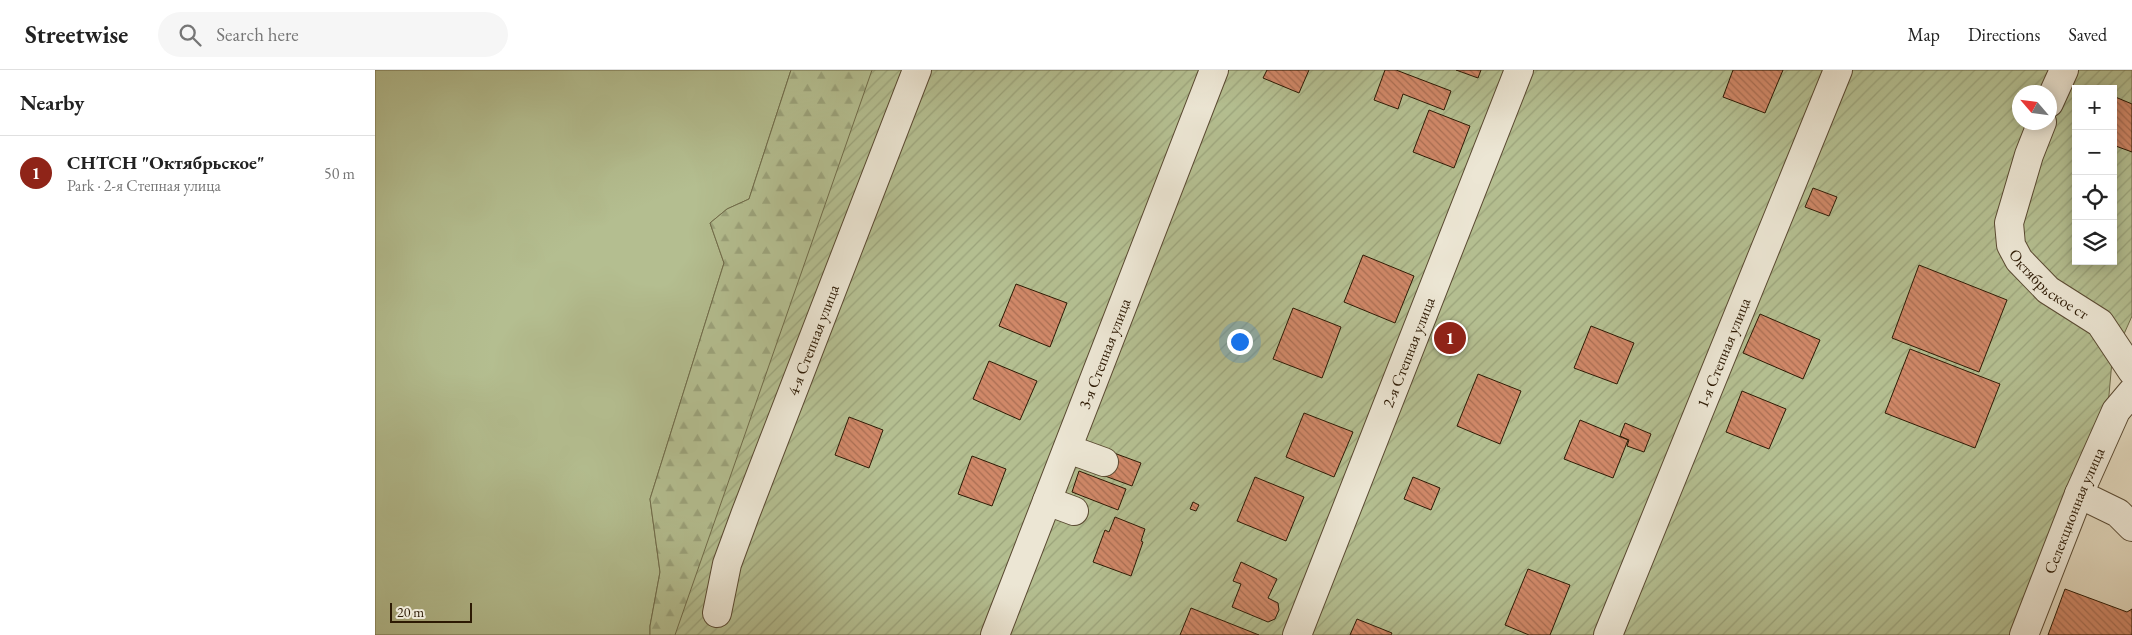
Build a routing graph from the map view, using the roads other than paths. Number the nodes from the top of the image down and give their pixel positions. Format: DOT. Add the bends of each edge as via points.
graph roads {
  1 [pos="917,70"];
  2 [pos="1214,70"];
  3 [pos="1519,70"];
  4 [pos="1837,70"];
  5 [pos="2039,130"];
  6 [pos="2132,371"];
  7 [pos="2132,392"];
  8 [pos="1068,449"];
  9 [pos="1104,462"];
  10 [pos="2079,494"];
  11 [pos="1047,501"];
  12 [pos="1073,511"];
  13 [pos="2132,527"];
  14 [pos="717,613"];
  15 [pos="995,635"];
  16 [pos="1297,635"];
  17 [pos="1608,635"];
  18 [pos="2025,635"];
  1 -- 14 [label="street, 4-я Степная улица" via="745,515 727,564"];
  2 -- 8 [label="street, 3-я Степная улица"];
  3 -- 16 [label="street, 2-я Степная улица"];
  4 -- 17 [label="street, 1-я Степная улица"];
  5 -- 6 [label="street, Октябрьское ст" via="2009,223 2011,245 2019,260 2048,290 2100,323"];
  7 -- 10 [label="street, Селекционная улица" via="2116,411"];
  8 -- 9 [label="street"];
  8 -- 11 [label="street, 3-я Степная улица"];
  10 -- 13 [label="street" via="2118,513"];
  10 -- 18 [label="street, Селекционная улица"];
  11 -- 12 [label="street"];
  11 -- 15 [label="street, 3-я Степная улица"];
}
